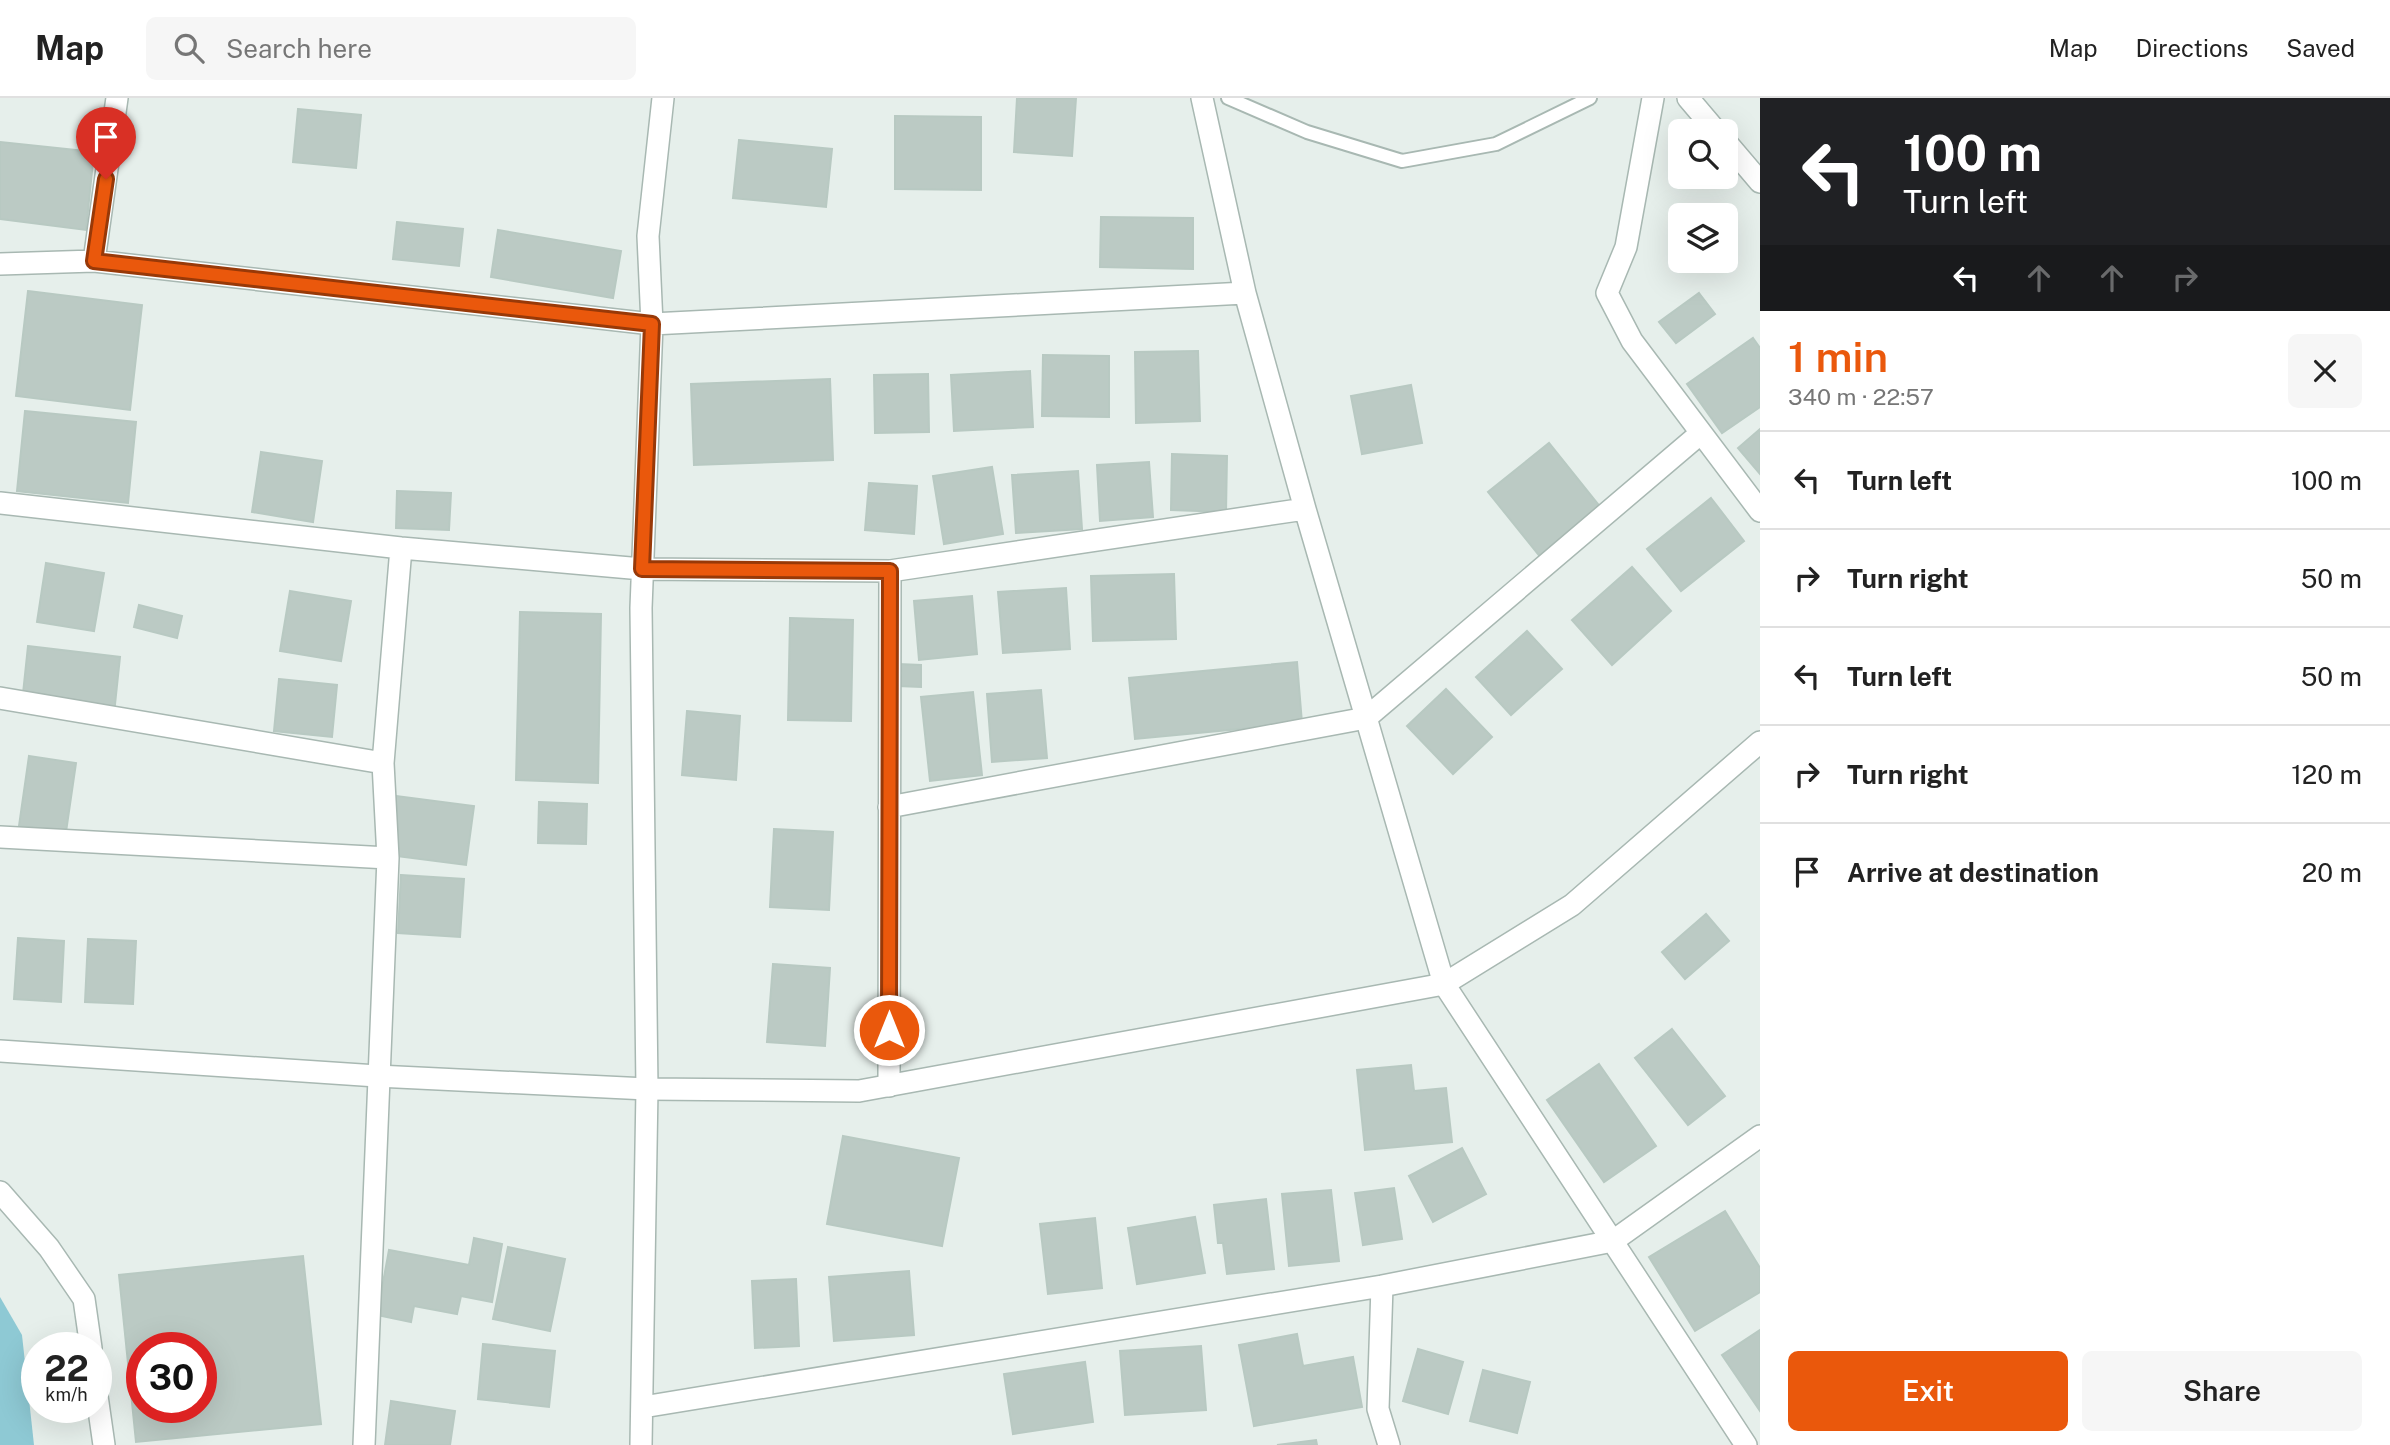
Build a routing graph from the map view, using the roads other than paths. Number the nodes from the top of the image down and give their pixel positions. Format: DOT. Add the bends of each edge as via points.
graph roads {
  1 [pos="117,98"];
  2 [pos="663,98"];
  3 [pos="1202,98"];
  4 [pos="1228,98"];
  5 [pos="1590,98"];
  6 [pos="1653,98"];
  7 [pos="1688,98"];
  8 [pos="1706,119"];
  9 [pos="1738,156"];
  10 [pos="1760,182"];
  11 [pos="94,261"];
  12 [pos="0,264"];
  13 [pos="1245,293"];
  14 [pos="652,324"];
  15 [pos="1701,433"];
  16 [pos="0,503"];
  17 [pos="1305,509"];
  18 [pos="1760,511"];
  19 [pos="401,548"];
  20 [pos="642,569"];
  21 [pos="890,571"];
  22 [pos="0,698"];
  23 [pos="1366,718"];
  24 [pos="1760,742"];
  25 [pos="383,763"];
  26 [pos="889,807"];
  27 [pos="0,837"];
  28 [pos="388,858"];
  29 [pos="1444,984"];
  30 [pos="0,1051"];
  31 [pos="377,1076"];
  32 [pos="889,1086"];
  33 [pos="647,1089"];
  34 [pos="1760,1136"];
  35 [pos="0,1192"];
  36 [pos="1613,1241"];
  37 [pos="1382,1286"];
  38 [pos="88,1332"];
  39 [pos="643,1407"];
  40 [pos="101,1423"];
  41 [pos="104,1445"];
  42 [pos="364,1445"];
  43 [pos="641,1445"];
  44 [pos="1389,1445"];
  45 [pos="1746,1445"];
  1 -- 11 [label="street"];
  2 -- 14 [label="street" via="648,236"];
  3 -- 13 [label="street"];
  4 -- 5 [label="lane" via="1307,132 1402,161 1496,144"];
  6 -- 15 [label="street" via="1626,247 1607,293 1632,341"];
  7 -- 8 [label="street"];
  9 -- 10 [label="street"];
  11 -- 12 [label="street"];
  11 -- 14 [label="street"];
  13 -- 14 [label="street"];
  13 -- 17 [label="street"];
  14 -- 20 [label="street"];
  15 -- 18 [label="street"];
  15 -- 23 [label="street"];
  16 -- 19 [label="street"];
  17 -- 21 [label="street"];
  17 -- 23 [label="street"];
  19 -- 20 [label="street"];
  19 -- 25 [label="street"];
  20 -- 21 [label="street"];
  20 -- 33 [label="street"];
  21 -- 26 [label="street"];
  22 -- 25 [label="street"];
  23 -- 26 [label="street"];
  23 -- 29 [label="street"];
  24 -- 29 [label="street" via="1572,905"];
  25 -- 28 [label="street"];
  26 -- 32 [label="street"];
  27 -- 28 [label="street"];
  28 -- 31 [label="street"];
  29 -- 32 [label="street"];
  29 -- 36 [label="street"];
  30 -- 31 [label="street"];
  31 -- 33 [label="street"];
  31 -- 42 [label="street"];
  32 -- 33 [label="street" via="859,1091"];
  33 -- 39 [label="street"];
  34 -- 36 [label="street"];
  35 -- 38 [label="street" via="84,1299"];
  36 -- 37 [label="street"];
  36 -- 45 [label="street"];
  37 -- 39 [label="street"];
  37 -- 44 [label="street" via="1378,1409"];
  39 -- 43 [label="street"];
  40 -- 41 [label="street"];
}
